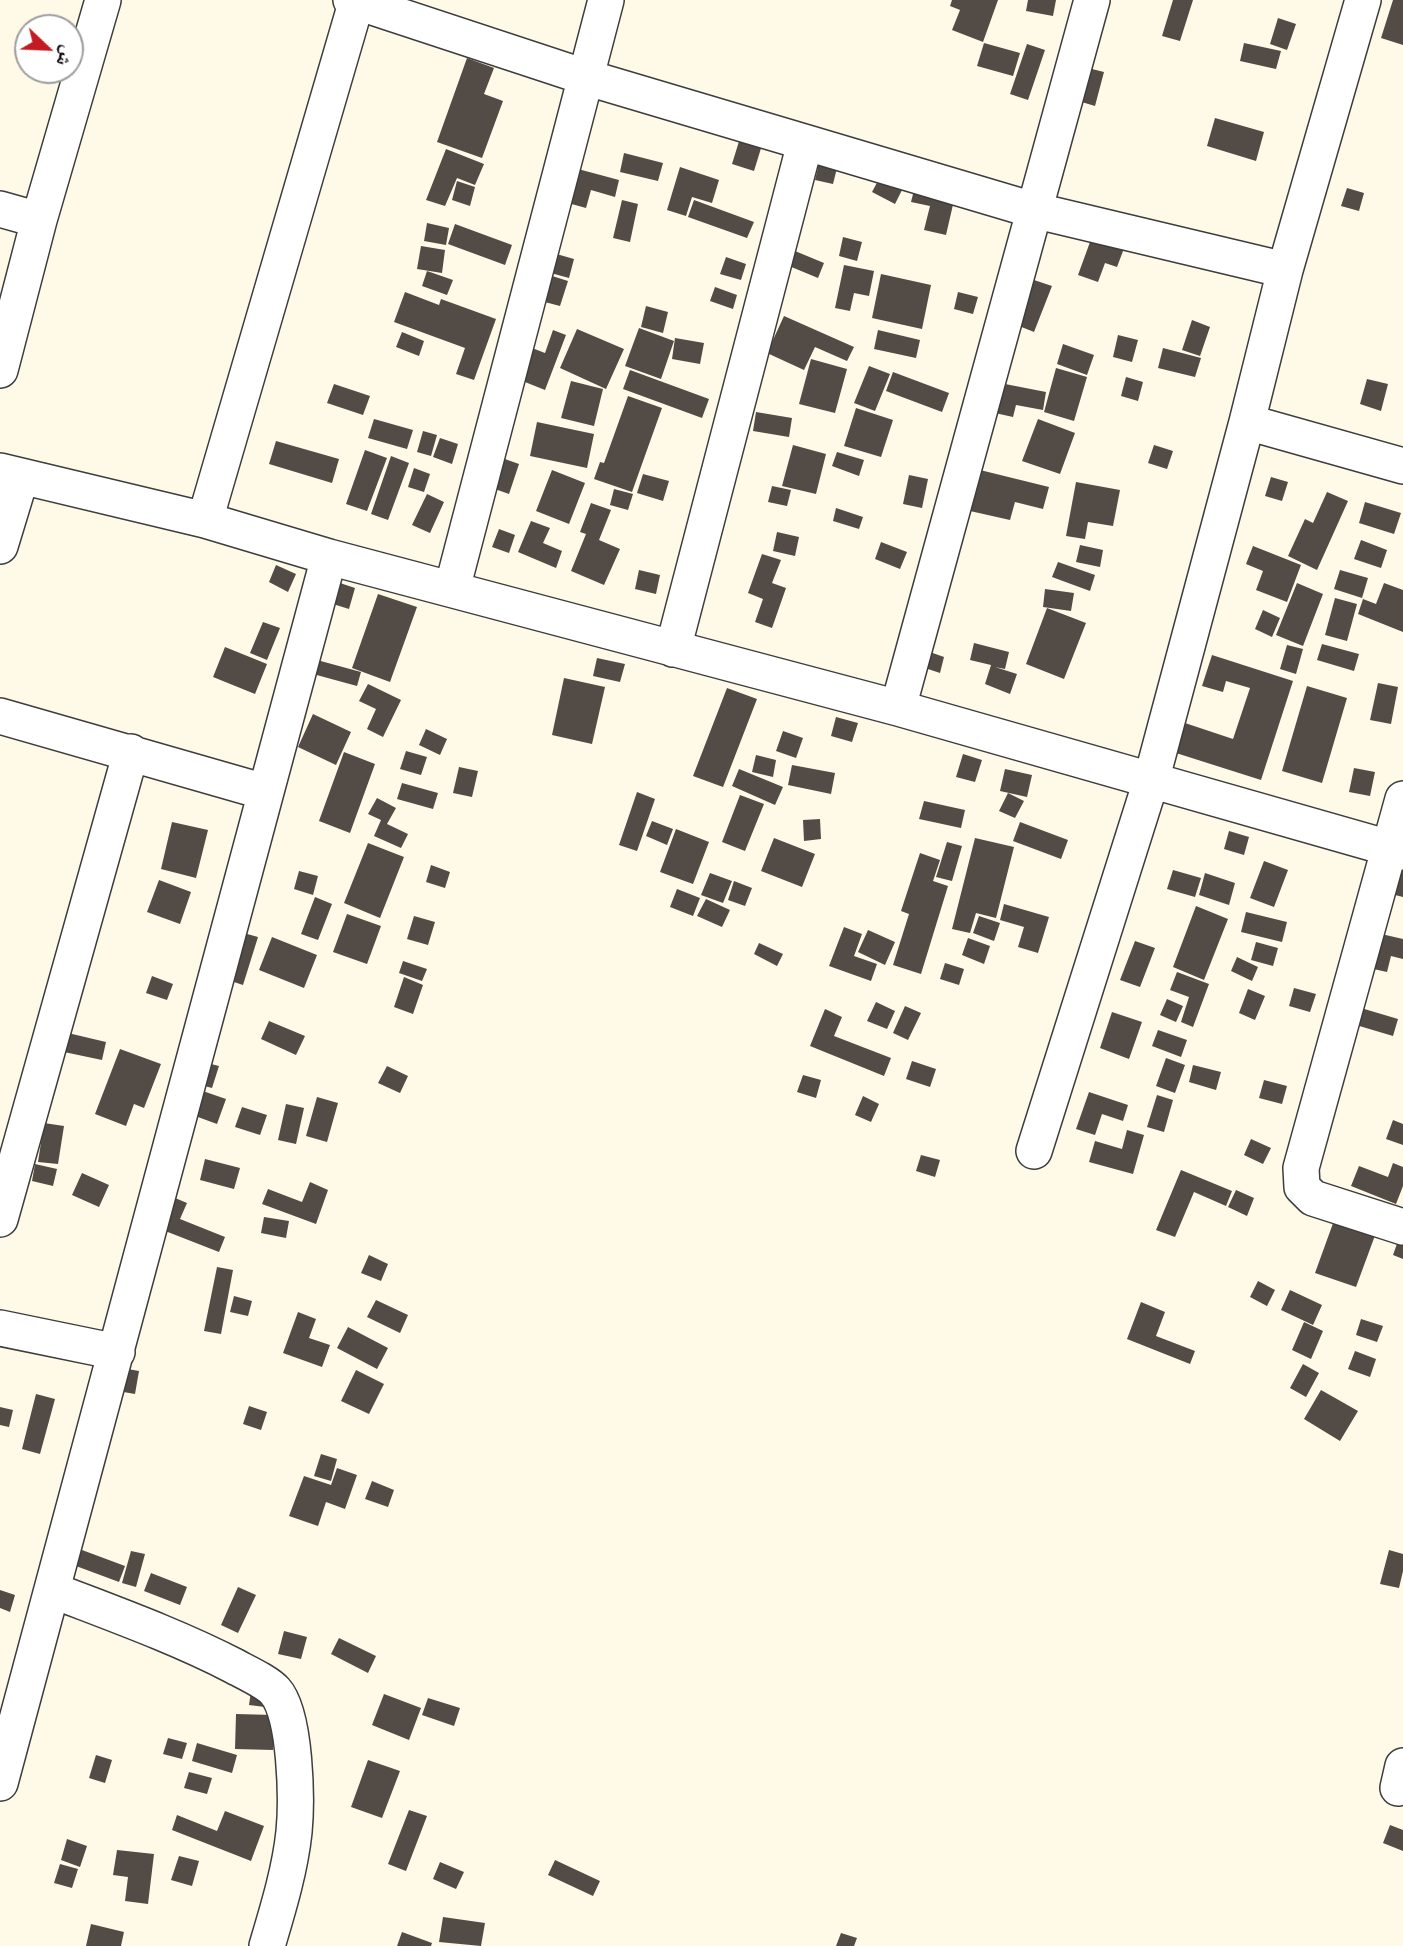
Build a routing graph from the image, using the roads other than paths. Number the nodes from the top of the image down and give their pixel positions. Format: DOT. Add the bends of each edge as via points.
graph roads {
  1 [pos="103,0"];
  2 [pos="355,0"];
  3 [pos="606,0"];
  4 [pos="1092,0"];
  5 [pos="1363,0"];
  6 [pos="585,78"];
  7 [pos="805,143"];
  8 [pos="0,209"];
  9 [pos="1033,209"];
  10 [pos="39,220"];
  11 [pos="1286,270"];
  12 [pos="0,370"];
  13 [pos="1247,422"];
  14 [pos="1403,466"];
  15 [pos="10,474"];
  16 [pos="205,520"];
  17 [pos="0,546"];
  18 [pos="329,557"];
  19 [pos="452,589"];
  20 [pos="673,649"];
  21 [pos="898,708"];
  22 [pos="0,716"];
  23 [pos="131,752"];
  24 [pos="1151,781"];
  25 [pos="265,792"];
  26 [pos="1403,799"];
  27 [pos="1396,850"];
  28 [pos="1034,1151"];
  29 [pos="0,1219"];
  30 [pos="1403,1227"];
  31 [pos="0,1328"];
  32 [pos="117,1352"];
  33 [pos="52,1590"];
  34 [pos="0,1783"];
  35 [pos="267,1946"];
  1 -- 10 [label="street"];
  2 -- 6 [label="street"];
  2 -- 16 [label="street"];
  3 -- 6 [label="street"];
  4 -- 9 [label="street"];
  5 -- 11 [label="street"];
  6 -- 7 [label="street"];
  6 -- 19 [label="street"];
  7 -- 9 [label="street"];
  7 -- 20 [label="street"];
  8 -- 10 [label="street"];
  9 -- 11 [label="street"];
  9 -- 21 [label="street"];
  10 -- 12 [label="street"];
  11 -- 13 [label="street"];
  13 -- 14 [label="street"];
  13 -- 24 [label="street"];
  15 -- 16 [label="street"];
  15 -- 17 [label="street"];
  16 -- 18 [label="street"];
  18 -- 19 [label="street"];
  18 -- 25 [label="street"];
  19 -- 20 [label="street"];
  20 -- 21 [label="street"];
  21 -- 24 [label="street"];
  22 -- 23 [label="street"];
  23 -- 25 [label="street"];
  23 -- 29 [label="street"];
  24 -- 27 [label="street"];
  24 -- 28 [label="street"];
  25 -- 32 [label="street"];
  26 -- 27 [label="street"];
  27 -- 30 [label="street" via="1301,1167 1302,1187 1313,1198"];
  31 -- 32 [label="street"];
  32 -- 33 [label="street"];
  33 -- 34 [label="street"];
  33 -- 35 [label="street" via="190,1643 276,1691 290,1725 294,1832"];
}
